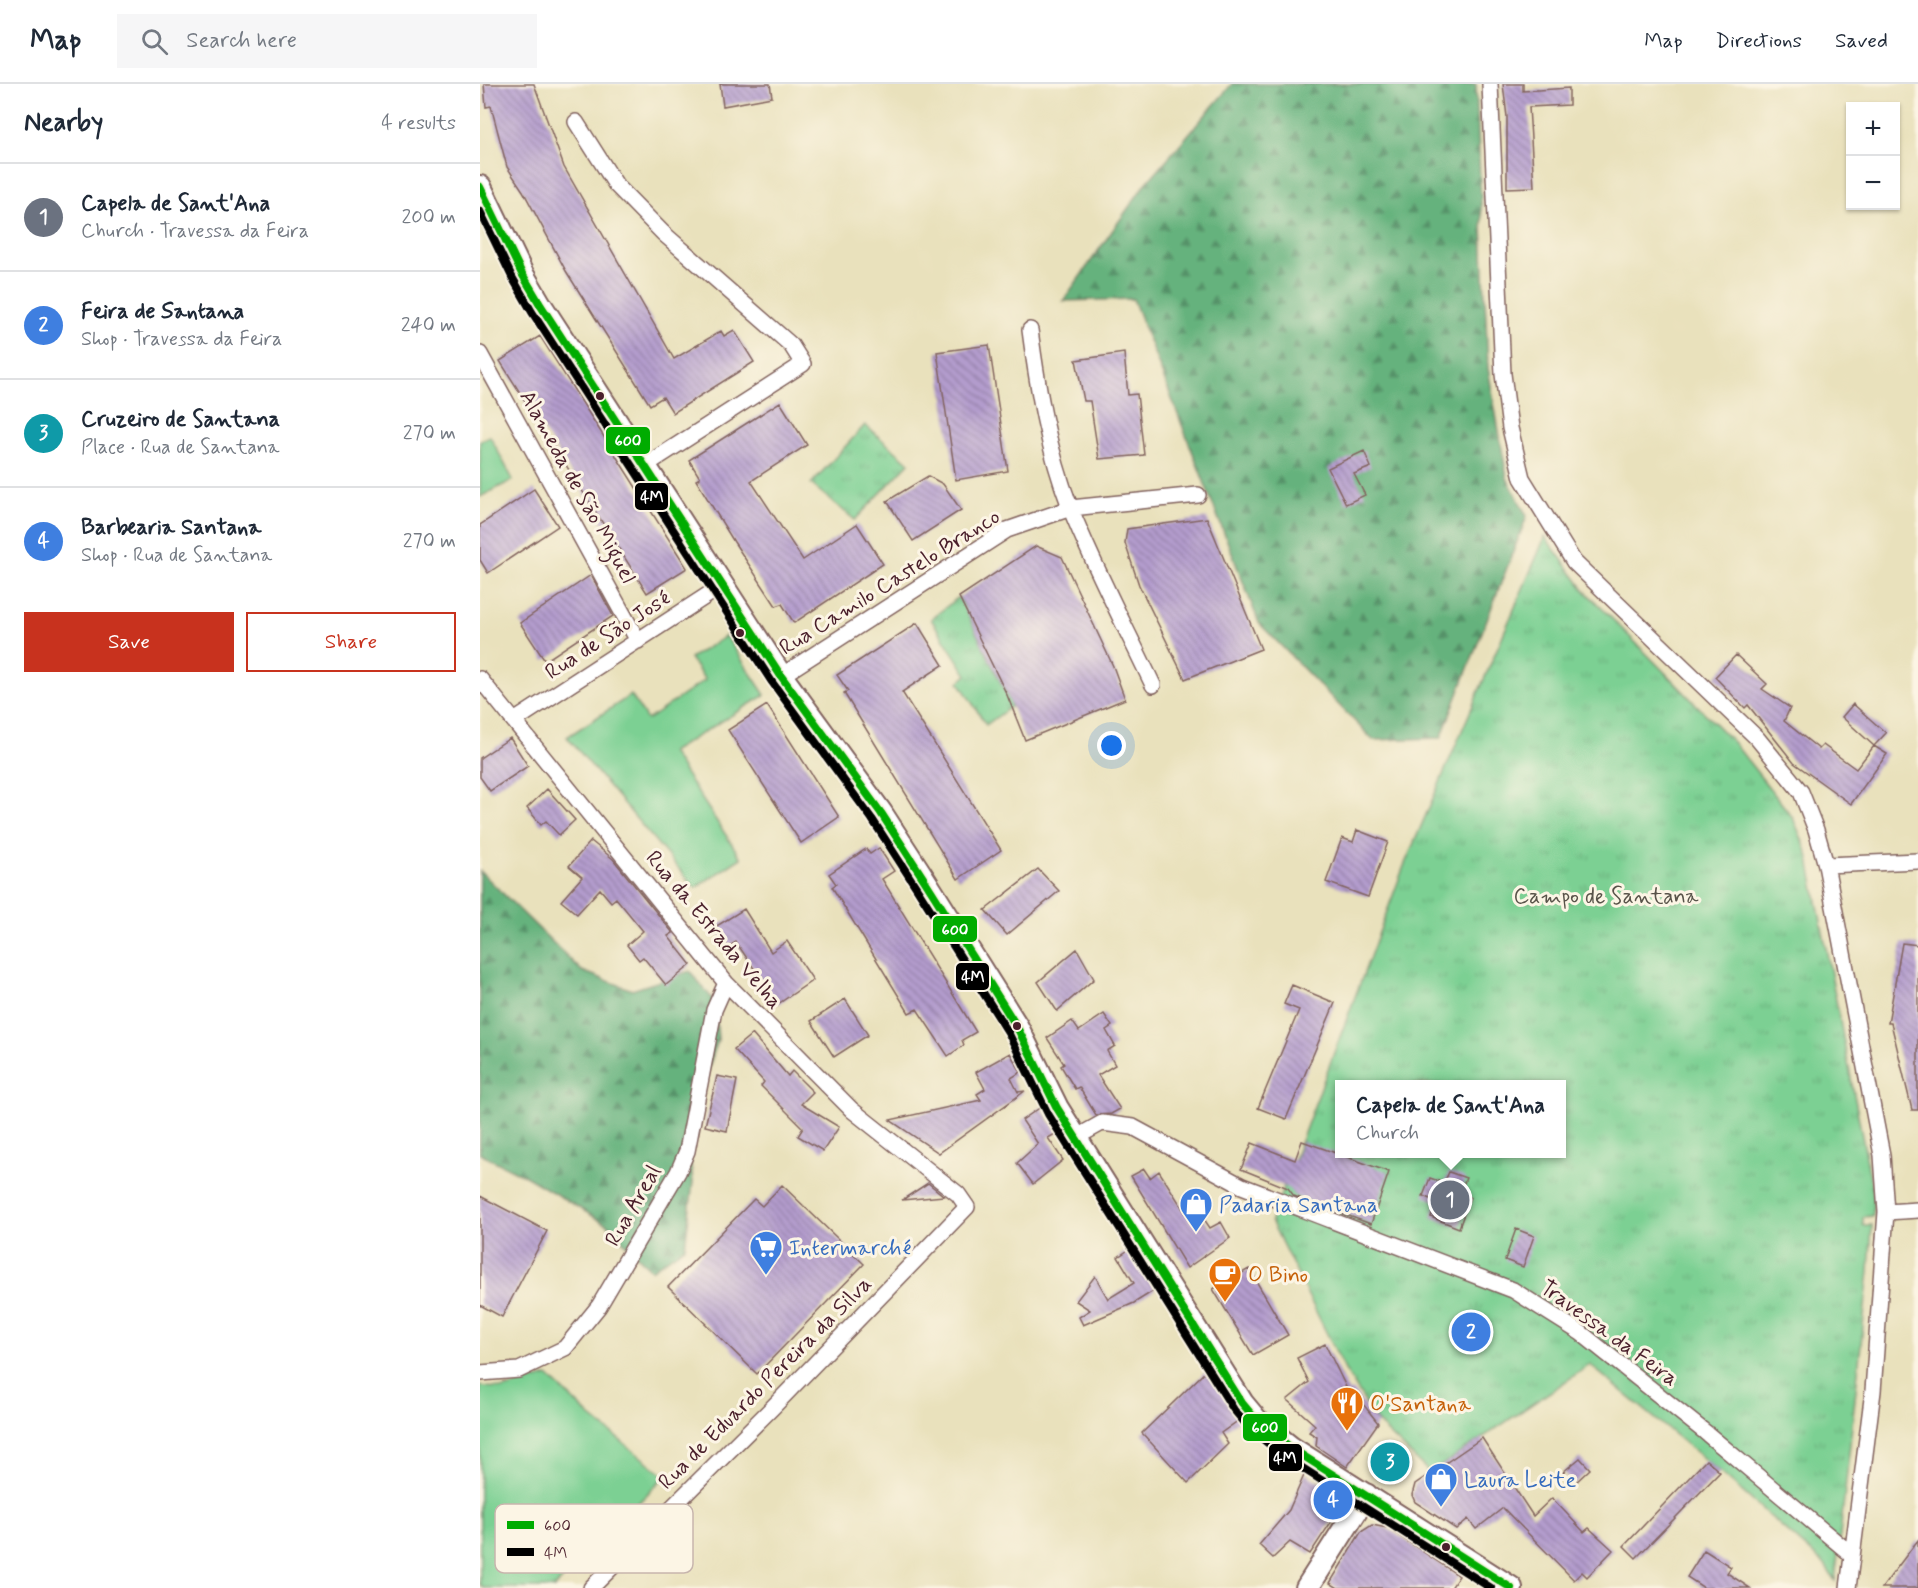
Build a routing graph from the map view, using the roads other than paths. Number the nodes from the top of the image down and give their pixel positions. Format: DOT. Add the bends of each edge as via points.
graph roads {
  1 [pos="1490,84"];
  2 [pos="576,122"];
  3 [pos="480,187"];
  4 [pos="1030,330"];
  5 [pos="480,354"];
  6 [pos="646,465"];
  7 [pos="1198,495"];
  8 [pos="1071,508"];
  9 [pos="723,585"];
  10 [pos="638,641"];
  11 [pos="780,676"];
  12 [pos="480,679"];
  13 [pos="1153,685"];
  14 [pos="514,721"];
  15 [pos="1918,861"];
  16 [pos="1826,865"];
  17 [pos="726,983"];
  18 [pos="1075,1138"];
  19 [pos="967,1207"];
  20 [pos="1918,1210"];
  21 [pos="1886,1212"];
  22 [pos="480,1372"];
  23 [pos="1366,1495"];
  24 [pos="675,1504"];
  25 [pos="1852,1555"];
  26 [pos="606,1573"];
  27 [pos="1311,1584"];
  28 [pos="591,1588"];
  29 [pos="1511,1588"];
  30 [pos="1848,1588"];
  1 -- 16 [label="street" via="1503,374 1522,478 1574,561 1757,738 1801,792"];
  2 -- 6 [label="street" via="616,185 663,233 791,345 803,364"];
  3 -- 6 [label="main road" via="521,272"];
  4 -- 8 [label="street" via="1038,389 1054,458"];
  5 -- 10 [label="street, Alameda de São Miguel"];
  6 -- 9 [label="main road"];
  7 -- 8 [label="street, Rua Camilo Castelo Branco"];
  8 -- 11 [label="street, Rua Camilo Castelo Branco" via="1007,530"];
  8 -- 13 [label="street"];
  9 -- 10 [label="street, Rua de São José"];
  9 -- 11 [label="main road"];
  10 -- 14 [label="street, Rua de São José"];
  11 -- 18 [label="main road" via="881,813 925,881 1017,1027"];
  12 -- 14 [label="street, Rua da Estrada Velha"];
  14 -- 17 [label="street, Rua da Estrada Velha"];
  15 -- 16 [label="street"];
  16 -- 21 [label="street" via="1882,1155"];
  17 -- 19 [label="street, Rua da Estrada Velha" via="852,1110 958,1194"];
  17 -- 22 [label="street, Rua Areal" via="714,1010 687,1151 599,1306 560,1352 519,1370"];
  18 -- 23 [label="main road" via="1249,1412 1291,1448"];
  18 -- 25 [label="street, Travessa da Feira" via="1102,1123 1133,1127 1214,1173 1279,1202 1362,1230 1513,1290 1581,1333"];
  19 -- 24 [label="street, Rua de Eduardo Pereira da Silva"];
  20 -- 21 [label="street"];
  21 -- 25 [label="street" via="1873,1391"];
  23 -- 27 [label="main road"];
  23 -- 29 [label="main road"];
  25 -- 30 [label="street"];
  26 -- 28 [label="street, Rua de Eduardo Pereira da Silva"];
}
